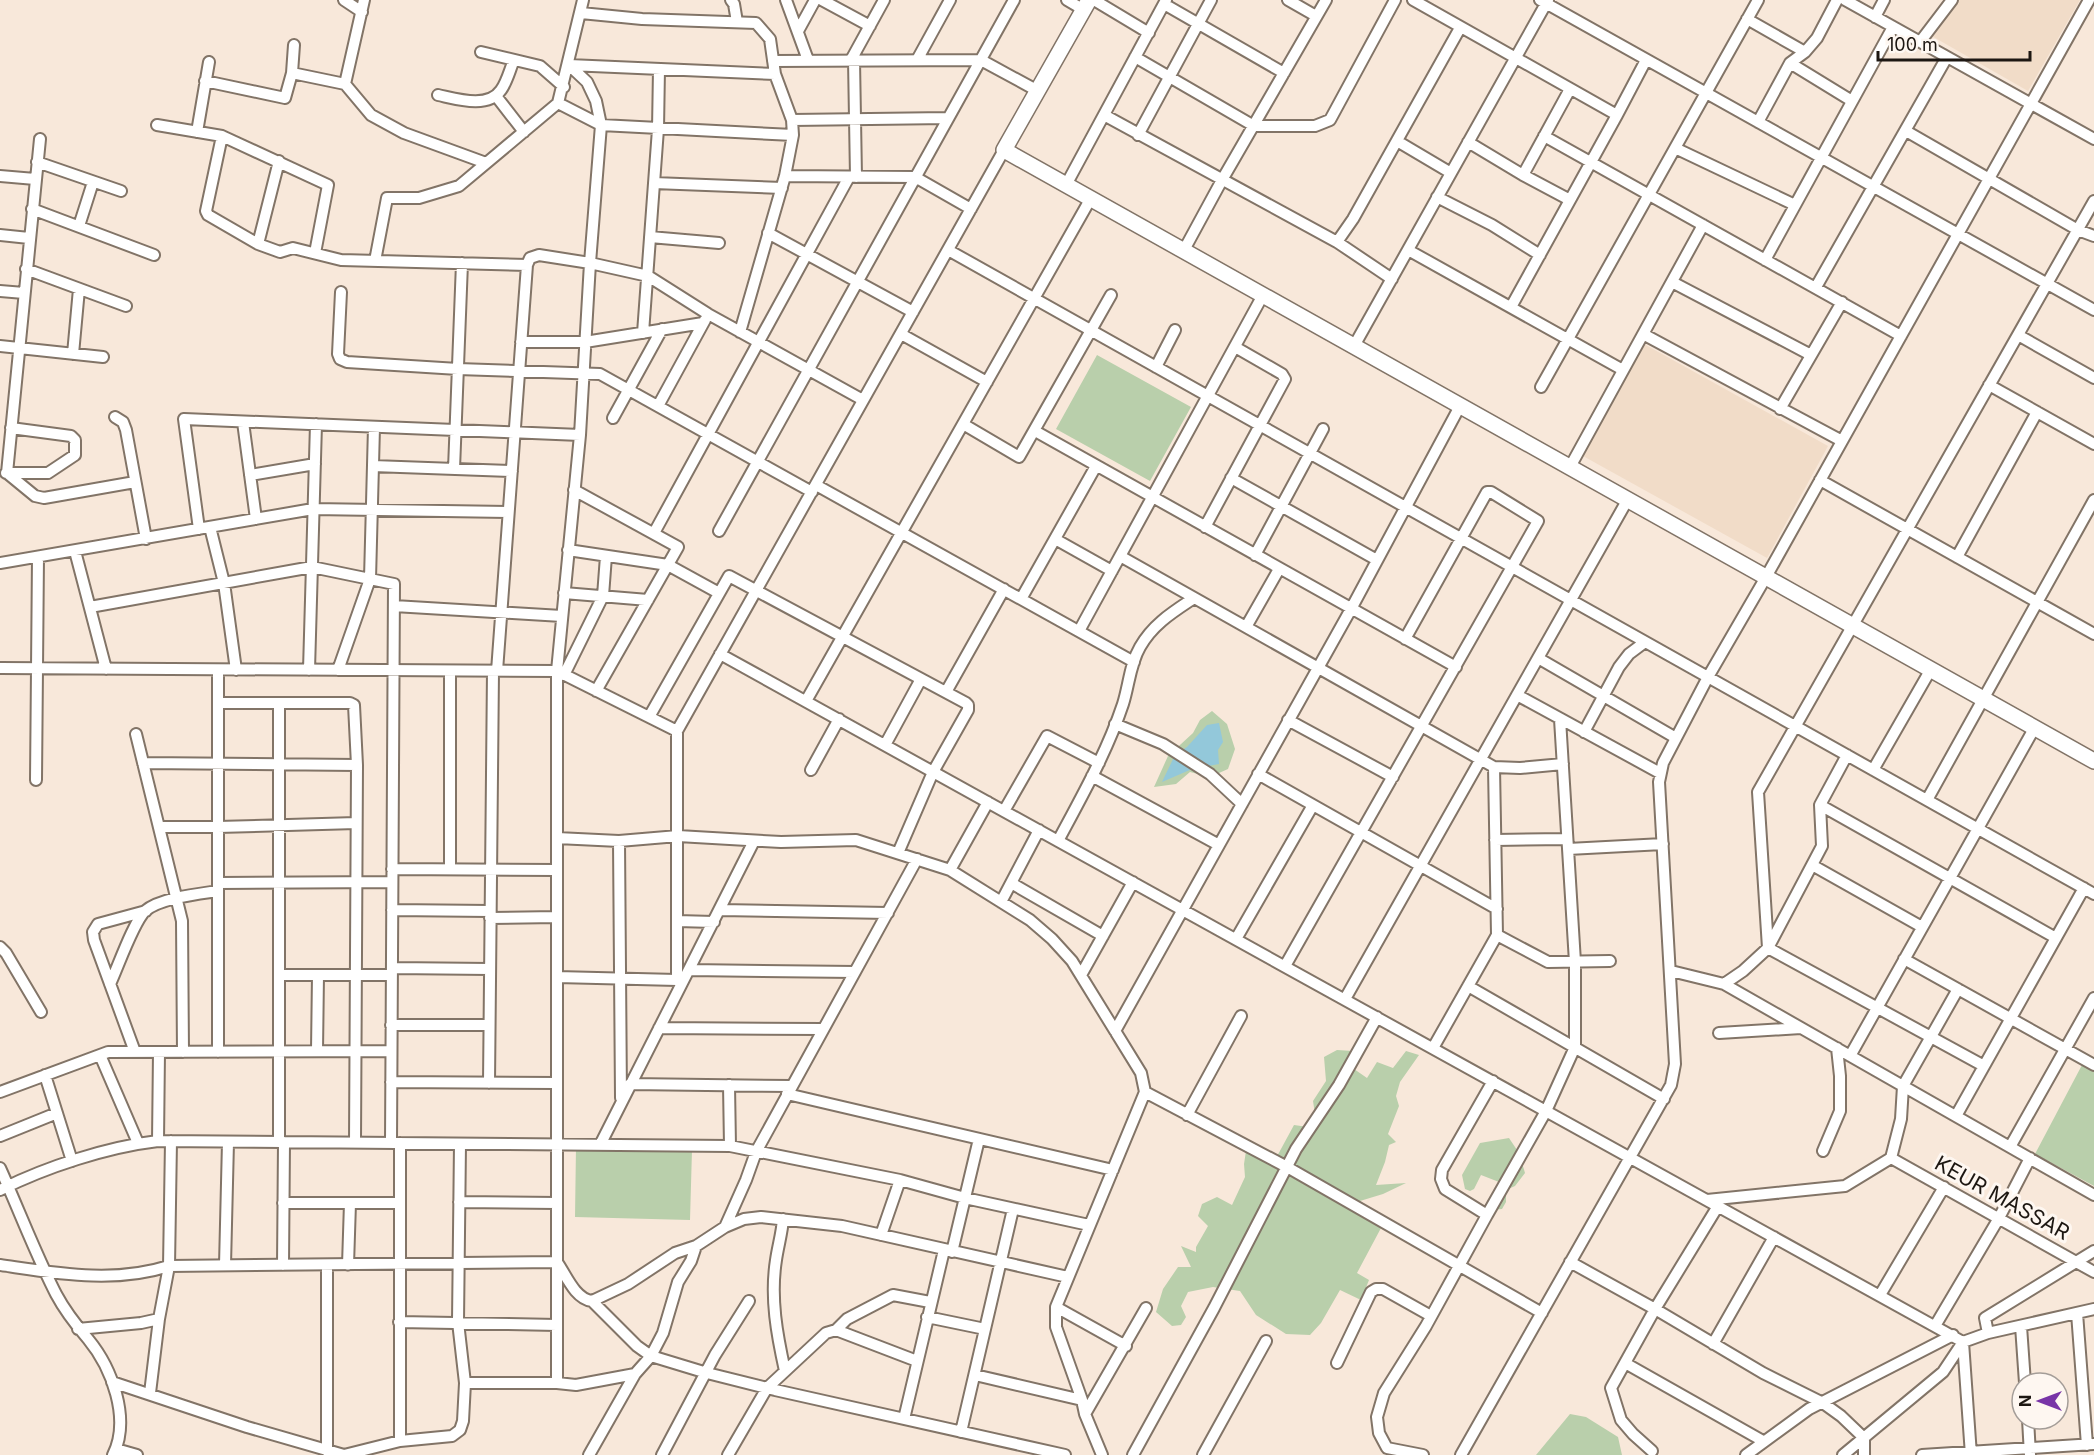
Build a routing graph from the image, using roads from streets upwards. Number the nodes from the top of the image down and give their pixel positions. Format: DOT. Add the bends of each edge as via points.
graph roads {
  1 [pos="344,0"];
  2 [pos="364,0"];
  3 [pos="583,0"];
  4 [pos="731,0"];
  5 [pos="786,0"];
  6 [pos="815,0"];
  7 [pos="822,0"];
  8 [pos="884,0"];
  9 [pos="950,0"];
  10 [pos="1014,0"];
  11 [pos="1067,0"];
  12 [pos="1210,0"];
  13 [pos="1287,0"];
  14 [pos="1326,0"];
  15 [pos="1395,0"];
  16 [pos="1413,0"];
  17 [pos="1758,0"];
  18 [pos="1837,0"];
  19 [pos="1845,0"];
  20 [pos="1884,0"];
  21 [pos="1952,0"];
  22 [pos="2089,0"];
  23 [pos="1545,1"];
  24 [pos="1165,2"];
  25 [pos="1089,3"];
  26 [pos="362,12"];
  27 [pos="580,13"];
  28 [pos="1317,16"];
  29 [pos="1875,17"];
  30 [pos="1747,19"];
  31 [pos="737,22"];
  32 [pos="1198,23"];
  33 [pos="870,26"];
  34 [pos="1893,27"];
  35 [pos="1460,28"];
  36 [pos="798,31"];
  37 [pos="1149,33"];
  38 [pos="1920,42"];
  39 [pos="294,45"];
  40 [pos="481,52"];
  41 [pos="1805,52"];
  42 [pos="1135,57"];
  43 [pos="1947,57"];
  44 [pos="1515,58"];
  45 [pos="514,60"];
  46 [pos="808,60"];
  47 [pos="852,60"];
  48 [pos="916,60"];
  49 [pos="981,60"];
  50 [pos="1646,60"];
  51 [pos="773,61"];
  52 [pos="209,62"];
  53 [pos="1790,63"];
  54 [pos="569,65"];
  55 [pos="659,69"];
  56 [pos="1284,72"];
  57 [pos="292,73"];
  58 [pos="775,74"];
  59 [pos="1170,76"];
  60 [pos="205,81"];
  61 [pos="345,84"];
  62 [pos="564,87"];
  63 [pos="1570,89"];
  64 [pos="1038,91"];
  65 [pos="1706,93"];
  66 [pos="438,95"];
  67 [pos="496,96"];
  68 [pos="1852,101"];
  69 [pos="558,103"];
  70 [pos="2031,104"];
  71 [pos="1104,115"];
  72 [pos="1617,115"];
  73 [pos="948,118"];
  74 [pos="792,120"];
  75 [pos="855,120"];
  76 [pos="1758,122"];
  77 [pos="157,125"];
  78 [pos="601,125"];
  79 [pos="1254,126"];
  80 [pos="658,129"];
  81 [pos="1906,131"];
  82 [pos="197,132"];
  83 [pos="524,132"];
  84 [pos="793,135"];
  85 [pos="1138,135"];
  86 [pos="222,136"];
  87 [pos="1544,136"];
  88 [pos="40,139"];
  89 [pos="2094,139"];
  90 [pos="1397,141"];
  91 [pos="1468,142"];
  92 [pos="1675,147"];
  93 [pos="1005,150"];
  94 [pos="1821,157"];
  95 [pos="279,161"];
  96 [pos="37,162"];
  97 [pos="486,163"];
  98 [pos="1591,163"];
  99 [pos="1451,172"];
  100 [pos="1522,175"];
  101 [pos="0,176"];
  102 [pos="785,176"];
  103 [pos="853,177"];
  104 [pos="915,177"];
  105 [pos="35,179"];
  106 [pos="1989,179"];
  107 [pos="1222,180"];
  108 [pos="93,182"];
  109 [pos="654,183"];
  110 [pos="1066,184"];
  111 [pos="1873,187"];
  112 [pos="782,188"];
  113 [pos="121,191"];
  114 [pos="1649,195"];
  115 [pos="1437,197"];
  116 [pos="1091,198"];
  117 [pos="1570,200"];
  118 [pos="2094,201"];
  119 [pos="1795,204"];
  120 [pos="32,208"];
  121 [pos="971,208"];
  122 [pos="1703,225"];
  123 [pos="79,226"];
  124 [pos="2078,230"];
  125 [pos="768,233"];
  126 [pos="1958,234"];
  127 [pos="0,235"];
  128 [pos="2094,236"];
  129 [pos="650,237"];
  130 [pos="29,238"];
  131 [pos="1337,242"];
  132 [pos="719,243"];
  133 [pos="258,244"];
  134 [pos="948,250"];
  135 [pos="1184,250"];
  136 [pos="1408,250"];
  137 [pos="315,253"];
  138 [pos="807,254"];
  139 [pos="154,255"];
  140 [pos="1540,255"];
  141 [pos="1765,260"];
  142 [pos="375,261"];
  143 [pos="462,263"];
  144 [pos="590,263"];
  145 [pos="527,265"];
  146 [pos="26,269"];
  147 [pos="648,276"];
  148 [pos="1392,279"];
  149 [pos="857,282"];
  150 [pos="1672,282"];
  151 [pos="2047,284"];
  152 [pos="1816,287"];
  153 [pos="80,289"];
  154 [pos="0,291"];
  155 [pos="341,292"];
  156 [pos="24,293"];
  157 [pos="1111,295"];
  158 [pos="1263,295"];
  159 [pos="1035,298"];
  160 [pos="1842,302"];
  161 [pos="126,306"];
  162 [pos="1510,308"];
  163 [pos="2094,310"];
  164 [pos="913,312"];
  165 [pos="706,318"];
  166 [pos="662,329"];
  167 [pos="1090,329"];
  168 [pos="1175,330"];
  169 [pos="740,332"];
  170 [pos="643,333"];
  171 [pos="901,334"];
  172 [pos="1643,334"];
  173 [pos="2018,334"];
  174 [pos="1901,336"];
  175 [pos="1568,339"];
  176 [pos="521,342"];
  177 [pos="585,342"];
  178 [pos="758,342"];
  179 [pos="0,346"];
  180 [pos="1354,346"];
  181 [pos="1235,347"];
  182 [pos="19,348"];
  183 [pos="73,354"];
  184 [pos="1811,355"];
  185 [pos="104,357"];
  186 [pos="1156,367"];
  187 [pos="458,369"];
  188 [pos="808,370"];
  189 [pos="1623,370"];
  190 [pos="519,371"];
  191 [pos="583,373"];
  192 [pos="2094,378"];
  193 [pos="987,382"];
  194 [pos="1989,385"];
  195 [pos="1541,387"];
  196 [pos="628,390"];
  197 [pos="1208,396"];
  198 [pos="863,400"];
  199 [pos="658,406"];
  200 [pos="1460,406"];
  201 [pos="1780,409"];
  202 [pos="2037,412"];
  203 [pos="115,417"];
  204 [pos="613,418"];
  205 [pos="243,422"];
  206 [pos="316,424"];
  207 [pos="963,424"];
  208 [pos="1261,426"];
  209 [pos="374,427"];
  210 [pos="11,428"];
  211 [pos="1323,429"];
  212 [pos="456,430"];
  213 [pos="1035,431"];
  214 [pos="514,432"];
  215 [pos="708,434"];
  216 [pos="580,435"];
  217 [pos="1842,441"];
  218 [pos="2094,444"];
  219 [pos="1311,454"];
  220 [pos="758,461"];
  221 [pos="315,464"];
  222 [pos="373,466"];
  223 [pos="1096,466"];
  224 [pos="1570,467"];
  225 [pos="454,469"];
  226 [pos="512,471"];
  227 [pos="3,472"];
  228 [pos="250,475"];
  229 [pos="1231,478"];
  230 [pos="1820,480"];
  231 [pos="135,482"];
  232 [pos="814,488"];
  233 [pos="574,490"];
  234 [pos="1153,498"];
  235 [pos="1628,499"];
  236 [pos="2094,500"];
  237 [pos="1281,506"];
  238 [pos="1407,508"];
  239 [pos="313,509"];
  240 [pos="372,510"];
  241 [pos="508,512"];
  242 [pos="256,519"];
  243 [pos="1204,527"];
  244 [pos="205,528"];
  245 [pos="1908,529"];
  246 [pos="719,531"];
  247 [pos="654,533"];
  248 [pos="902,533"];
  249 [pos="1461,538"];
  250 [pos="146,539"];
  251 [pos="1055,539"];
  252 [pos="568,550"];
  253 [pos="75,551"];
  254 [pos="1255,555"];
  255 [pos="606,556"];
  256 [pos="1120,556"];
  257 [pos="38,557"];
  258 [pos="1957,557"];
  259 [pos="1377,560"];
  260 [pos="0,564"];
  261 [pos="668,565"];
  262 [pos="312,567"];
  263 [pos="1513,567"];
  264 [pos="1279,569"];
  265 [pos="1112,571"];
  266 [pos="1766,577"];
  267 [pos="370,579"];
  268 [pos="224,583"];
  269 [pos="1005,589"];
  270 [pos="756,590"];
  271 [pos="564,593"];
  272 [pos="719,593"];
  273 [pos="603,596"];
  274 [pos="1194,598"];
  275 [pos="1022,599"];
  276 [pos="648,600"];
  277 [pos="1570,600"];
  278 [pos="2037,602"];
  279 [pos="394,606"];
  280 [pos="90,607"];
  281 [pos="1351,609"];
  282 [pos="501,612"];
  283 [pos="562,616"];
  284 [pos="1853,626"];
  285 [pos="1246,627"];
  286 [pos="1079,631"];
  287 [pos="2094,634"];
  288 [pos="843,637"];
  289 [pos="1405,639"];
  290 [pos="1645,642"];
  291 [pos="720,654"];
  292 [pos="1538,658"];
  293 [pos="1134,663"];
  294 [pos="1456,667"];
  295 [pos="0,668"];
  296 [pos="1317,668"];
  297 [pos="37,669"];
  298 [pos="106,669"];
  299 [pos="1931,669"];
  300 [pos="218,670"];
  301 [pos="236,670"];
  302 [pos="309,670"];
  303 [pos="338,670"];
  304 [pos="393,671"];
  305 [pos="450,671"];
  306 [pos="495,671"];
  307 [pos="561,673"];
  308 [pos="1708,677"];
  309 [pos="921,679"];
  310 [pos="596,691"];
  311 [pos="946,692"];
  312 [pos="1516,695"];
  313 [pos="1603,696"];
  314 [pos="1984,699"];
  315 [pos="806,701"];
  316 [pos="218,703"];
  317 [pos="279,704"];
  318 [pos="649,717"];
  319 [pos="1560,719"];
  320 [pos="839,720"];
  321 [pos="1288,720"];
  322 [pos="1115,724"];
  323 [pos="1422,726"];
  324 [pos="1796,726"];
  325 [pos="2035,728"];
  326 [pos="677,731"];
  327 [pos="1584,732"];
  328 [pos="136,734"];
  329 [pos="1676,738"];
  330 [pos="885,745"];
  331 [pos="1847,755"];
  332 [pos="1480,759"];
  333 [pos="2094,761"];
  334 [pos="143,763"];
  335 [pos="1099,763"];
  336 [pos="218,764"];
  337 [pos="279,764"];
  338 [pos="1563,764"];
  339 [pos="357,765"];
  340 [pos="1494,766"];
  341 [pos="811,770"];
  342 [pos="1873,770"];
  343 [pos="933,772"];
  344 [pos="1660,773"];
  345 [pos="1258,774"];
  346 [pos="1092,776"];
  347 [pos="1393,777"];
  348 [pos="36,780"];
  349 [pos="1927,801"];
  350 [pos="988,802"];
  351 [pos="1242,804"];
  352 [pos="1313,805"];
  353 [pos="1820,805"];
  354 [pos="1004,811"];
  355 [pos="356,823"];
  356 [pos="279,824"];
  357 [pos="159,827"];
  358 [pos="218,827"];
  359 [pos="1978,829"];
  360 [pos="1039,830"];
  361 [pos="1361,832"];
  362 [pos="678,836"];
  363 [pos="557,838"];
  364 [pos="1495,840"];
  365 [pos="619,841"];
  366 [pos="754,841"];
  367 [pos="1058,841"];
  368 [pos="1663,843"];
  369 [pos="1568,844"];
  370 [pos="1219,845"];
  371 [pos="897,853"];
  372 [pos="917,859"];
  373 [pos="1812,865"];
  374 [pos="1420,866"];
  375 [pos="392,869"];
  376 [pos="450,869"];
  377 [pos="491,870"];
  378 [pos="557,870"];
  379 [pos="950,870"];
  380 [pos="1950,878"];
  381 [pos="392,882"];
  382 [pos="1133,882"];
  383 [pos="356,883"];
  384 [pos="1011,883"];
  385 [pos="279,884"];
  386 [pos="218,887"];
  387 [pos="2084,888"];
  388 [pos="2094,894"];
  389 [pos="176,898"];
  390 [pos="1001,902"];
  391 [pos="1497,909"];
  392 [pos="392,910"];
  393 [pos="720,910"];
  394 [pos="1183,910"];
  395 [pos="146,911"];
  396 [pos="888,912"];
  397 [pos="490,915"];
  398 [pos="557,916"];
  399 [pos="677,921"];
  400 [pos="714,922"];
  401 [pos="1922,927"];
  402 [pos="1497,935"];
  403 [pos="1103,936"];
  404 [pos="2056,938"];
  405 [pos="1236,939"];
  406 [pos="0,947"];
  407 [pos="1768,948"];
  408 [pos="1904,959"];
  409 [pos="1611,961"];
  410 [pos="1575,962"];
  411 [pos="1285,966"];
  412 [pos="490,969"];
  413 [pos="689,970"];
  414 [pos="392,971"];
  415 [pos="1671,971"];
  416 [pos="855,972"];
  417 [pos="279,975"];
  418 [pos="318,975"];
  419 [pos="356,975"];
  420 [pos="1081,975"];
  421 [pos="557,977"];
  422 [pos="621,978"];
  423 [pos="680,981"];
  424 [pos="110,984"];
  425 [pos="1724,984"];
  426 [pos="1468,986"];
  427 [pos="1958,989"];
  428 [pos="2094,998"];
  429 [pos="1345,999"];
  430 [pos="1877,1008"];
  431 [pos="41,1012"];
  432 [pos="1241,1016"];
  433 [pos="1377,1017"];
  434 [pos="2011,1018"];
  435 [pos="392,1024"];
  436 [pos="489,1025"];
  437 [pos="659,1028"];
  438 [pos="1801,1028"];
  439 [pos="823,1029"];
  440 [pos="1115,1031"];
  441 [pos="1719,1033"];
  442 [pos="1930,1037"];
  443 [pos="1575,1047"];
  444 [pos="1433,1048"];
  445 [pos="1837,1048"];
  446 [pos="2065,1048"];
  447 [pos="317,1051"];
  448 [pos="355,1051"];
  449 [pos="391,1051"];
  450 [pos="135,1052"];
  451 [pos="159,1052"];
  452 [pos="183,1052"];
  453 [pos="218,1052"];
  454 [pos="279,1052"];
  455 [pos="100,1055"];
  456 [pos="1850,1056"];
  457 [pos="2094,1065"];
  458 [pos="1984,1066"];
  459 [pos="45,1075"];
  460 [pos="1493,1081"];
  461 [pos="391,1082"];
  462 [pos="489,1083"];
  463 [pos="557,1083"];
  464 [pos="630,1084"];
  465 [pos="729,1085"];
  466 [pos="1903,1086"];
  467 [pos="790,1090"];
  468 [pos="0,1092"];
  469 [pos="1145,1092"];
  470 [pos="1664,1099"];
  471 [pos="621,1102"];
  472 [pos="1546,1111"];
  473 [pos="57,1113"];
  474 [pos="1187,1115"];
  475 [pos="1956,1116"];
  476 [pos="0,1136"];
  477 [pos="979,1138"];
  478 [pos="158,1141"];
  479 [pos="171,1141"];
  480 [pos="228,1142"];
  481 [pos="282,1142"];
  482 [pos="138,1143"];
  483 [pos="355,1143"];
  484 [pos="396,1143"];
  485 [pos="460,1144"];
  486 [pos="557,1145"];
  487 [pos="600,1145"];
  488 [pos="729,1146"];
  489 [pos="2010,1147"];
  490 [pos="1823,1151"];
  491 [pos="756,1152"];
  492 [pos="1630,1157"];
  493 [pos="1891,1158"];
  494 [pos="2030,1158"];
  495 [pos="72,1161"];
  496 [pos="1287,1167"];
  497 [pos="0,1168"];
  498 [pos="1113,1170"];
  499 [pos="900,1180"];
  500 [pos="1944,1187"];
  501 [pos="4,1188"];
  502 [pos="2094,1195"];
  503 [pos="965,1198"];
  504 [pos="1707,1200"];
  505 [pos="459,1202"];
  506 [pos="283,1203"];
  507 [pos="350,1203"];
  508 [pos="400,1203"];
  509 [pos="557,1203"];
  510 [pos="1718,1206"];
  511 [pos="1014,1209"];
  512 [pos="1486,1215"];
  513 [pos="1999,1218"];
  514 [pos="783,1219"];
  515 [pos="1089,1225"];
  516 [pos="725,1227"];
  517 [pos="880,1235"];
  518 [pos="1774,1237"];
  519 [pos="696,1246"];
  520 [pos="948,1251"];
  521 [pos="2094,1251"];
  522 [pos="557,1262"];
  523 [pos="1570,1262"];
  524 [pos="2077,1262"];
  525 [pos="1001,1263"];
  526 [pos="458,1264"];
  527 [pos="0,1265"];
  528 [pos="225,1265"];
  529 [pos="283,1265"];
  530 [pos="327,1265"];
  531 [pos="348,1265"];
  532 [pos="400,1265"];
  533 [pos="1459,1265"];
  534 [pos="169,1266"];
  535 [pos="45,1271"];
  536 [pos="2094,1272"];
  537 [pos="1068,1277"];
  538 [pos="1880,1296"];
  539 [pos="591,1300"];
  540 [pos="748,1301"];
  541 [pos="930,1302"];
  542 [pos="1056,1307"];
  543 [pos="1146,1308"];
  544 [pos="1655,1309"];
  545 [pos="2094,1309"];
  546 [pos="1542,1312"];
  547 [pos="2077,1313"];
  548 [pos="1431,1316"];
  549 [pos="927,1317"];
  550 [pos="159,1319"];
  551 [pos="399,1322"];
  552 [pos="458,1322"];
  553 [pos="557,1325"];
  554 [pos="1935,1326"];
  555 [pos="2021,1326"];
  556 [pos="78,1329"];
  557 [pos="986,1329"];
  558 [pos="836,1330"];
  559 [pos="1988,1333"];
  560 [pos="1953,1335"];
  561 [pos="1266,1341"];
  562 [pos="1963,1342"];
  563 [pos="1713,1344"];
  564 [pos="1126,1346"];
  565 [pos="651,1356"];
  566 [pos="917,1361"];
  567 [pos="1337,1363"];
  568 [pos="1624,1363"];
  569 [pos="784,1371"];
  570 [pos="2024,1371"];
  571 [pos="707,1373"];
  572 [pos="635,1374"];
  573 [pos="975,1375"];
  574 [pos="112,1382"];
  575 [pos="465,1383"];
  576 [pos="557,1383"];
  577 [pos="767,1388"];
  578 [pos="150,1393"];
  579 [pos="1082,1400"];
  580 [pos="1823,1403"];
  581 [pos="1085,1414"];
  582 [pos="904,1419"];
  583 [pos="2029,1431"];
  584 [pos="962,1432"];
  585 [pos="1864,1438"];
  586 [pos="400,1441"];
  587 [pos="1763,1441"];
  588 [pos="2090,1444"];
  589 [pos="1652,1450"];
  590 [pos="327,1451"];
  591 [pos="115,1452"];
  592 [pos="2030,1452"];
  593 [pos="1971,1453"];
  594 [pos="137,1455"];
  595 [pos="343,1455"];
  596 [pos="589,1455"];
  597 [pos="662,1455"];
  598 [pos="728,1455"];
  599 [pos="1065,1455"];
  600 [pos="1102,1455"];
  601 [pos="1133,1455"];
  602 [pos="1203,1455"];
  603 [pos="1423,1455"];
  604 [pos="1461,1455"];
  605 [pos="1746,1455"];
  606 [pos="1843,1455"];
  607 [pos="1864,1455"];
  608 [pos="1922,1455"];
  1 -- 26 [label="street"];
  2 -- 26 [label="street"];
  3 -- 27 [label="street"];
  4 -- 31 [label="street"];
  5 -- 36 [label="street"];
  6 -- 36 [label="street"];
  7 -- 33 [label="street"];
  8 -- 33 [label="street"];
  9 -- 48 [label="street"];
  10 -- 49 [label="street"];
  11 -- 25 [label="street"];
  12 -- 32 [label="street"];
  13 -- 28 [label="street"];
  14 -- 28 [label="street"];
  15 -- 79 [label="street" via="1330,120 1316,126"];
  16 -- 35 [label="street"];
  17 -- 30 [label="street"];
  18 -- 41 [label="street"];
  19 -- 29 [label="street"];
  20 -- 29 [label="street"];
  21 -- 38 [label="street"];
  22 -- 70 [label="street"];
  23 -- 44 [label="street"];
  23 -- 50 [label="street"];
  24 -- 32 [label="street"];
  24 -- 37 [label="street"];
  25 -- 37 [label="street"];
  25 -- 64 [label="street"];
  26 -- 61 [label="street"];
  27 -- 31 [label="street"];
  27 -- 54 [label="street"];
  28 -- 56 [label="street"];
  29 -- 34 [label="street"];
  30 -- 41 [label="street"];
  30 -- 65 [label="street"];
  31 -- 51 [label="street" via="756,23 770,39"];
  32 -- 56 [label="street"];
  32 -- 59 [label="street"];
  33 -- 47 [label="street"];
  34 -- 38 [label="street"];
  34 -- 68 [label="street"];
  35 -- 44 [label="street"];
  35 -- 90 [label="street"];
  36 -- 46 [label="street"];
  37 -- 42 [label="street"];
  38 -- 43 [label="street"];
  39 -- 57 [label="street"];
  40 -- 45 [label="street"];
  41 -- 53 [label="street"];
  42 -- 59 [label="street"];
  42 -- 71 [label="street"];
  43 -- 70 [label="street"];
  43 -- 81 [label="street"];
  44 -- 63 [label="street"];
  44 -- 91 [label="street"];
  45 -- 62 [label="street" via="540,66"];
  45 -- 67 [label="street"];
  46 -- 47 [label="street"];
  46 -- 51 [label="street"];
  47 -- 48 [label="street"];
  47 -- 75 [label="street"];
  48 -- 49 [label="street"];
  49 -- 64 [label="street"];
  49 -- 73 [label="street"];
  50 -- 65 [label="street"];
  50 -- 72 [label="street"];
  51 -- 58 [label="street"];
  52 -- 60 [label="street"];
  53 -- 68 [label="street"];
  53 -- 76 [label="street"];
  54 -- 55 [label="street"];
  54 -- 62 [label="street"];
  54 -- 78 [label="street" via="587,82"];
  55 -- 58 [label="street"];
  55 -- 80 [label="street"];
  56 -- 79 [label="street"];
  57 -- 60 [label="street" via="285,98"];
  57 -- 61 [label="street"];
  58 -- 74 [label="street"];
  59 -- 79 [label="street"];
  59 -- 85 [label="street"];
  60 -- 82 [label="street"];
  61 -- 97 [label="street" via="371,115 404,133"];
  62 -- 69 [label="street"];
  63 -- 72 [label="street"];
  63 -- 87 [label="street"];
  64 -- 93 [label="street"];
  65 -- 76 [label="street"];
  65 -- 92 [label="street"];
  66 -- 67 [label="street" via="481,101"];
  67 -- 83 [label="street"];
  68 -- 94 [label="street"];
  69 -- 78 [label="street"];
  69 -- 83 [label="street"];
  70 -- 89 [label="street"];
  70 -- 106 [label="street"];
  71 -- 85 [label="street"];
  71 -- 110 [label="street"];
  72 -- 98 [label="street"];
  73 -- 75 [label="street"];
  73 -- 104 [label="street"];
  74 -- 75 [label="street"];
  74 -- 84 [label="street"];
  75 -- 103 [label="street"];
  76 -- 94 [label="street"];
  77 -- 82 [label="street"];
  78 -- 80 [label="street"];
  78 -- 144 [label="street"];
  79 -- 107 [label="street"];
  80 -- 84 [label="street"];
  80 -- 109 [label="street"];
  81 -- 106 [label="street"];
  81 -- 111 [label="street"];
  82 -- 86 [label="street"];
  83 -- 97 [label="street"];
  84 -- 102 [label="street"];
  85 -- 107 [label="street"];
  86 -- 95 [label="street"];
  86 -- 133 [label="street" via="206,211"];
  87 -- 98 [label="street"];
  87 -- 100 [label="street"];
  88 -- 96 [label="street"];
  90 -- 99 [label="street"];
  90 -- 131 [label="street"];
  91 -- 99 [label="street"];
  91 -- 100 [label="street"];
  92 -- 114 [label="street"];
  92 -- 119 [label="street"];
  93 -- 110 [label="street"];
  93 -- 121 [label="street"];
  94 -- 111 [label="street"];
  94 -- 119 [label="street"];
  95 -- 133 [label="street"];
  95 -- 137 [label="street" via="328,185"];
  96 -- 105 [label="street"];
  96 -- 108 [label="street"];
  97 -- 142 [label="street" via="459,186 419,198 387,198"];
  98 -- 114 [label="street"];
  98 -- 117 [label="street"];
  99 -- 115 [label="street"];
  100 -- 117 [label="street"];
  101 -- 105 [label="street"];
  102 -- 103 [label="street"];
  102 -- 112 [label="street"];
  103 -- 104 [label="street"];
  103 -- 138 [label="street"];
  104 -- 121 [label="street"];
  104 -- 149 [label="street"];
  105 -- 120 [label="street"];
  106 -- 124 [label="street"];
  106 -- 126 [label="street"];
  107 -- 131 [label="street"];
  107 -- 135 [label="street"];
  108 -- 113 [label="street"];
  108 -- 123 [label="street"];
  109 -- 112 [label="street"];
  109 -- 129 [label="street"];
  110 -- 116 [label="street"];
  111 -- 126 [label="street"];
  111 -- 152 [label="street"];
  112 -- 125 [label="street"];
  114 -- 122 [label="street"];
  114 -- 175 [label="street"];
  115 -- 136 [label="street"];
  115 -- 140 [label="street"];
  116 -- 135 [label="street"];
  116 -- 159 [label="street"];
  117 -- 140 [label="street"];
  118 -- 124 [label="street"];
  119 -- 141 [label="street"];
  120 -- 123 [label="street"];
  120 -- 130 [label="street"];
  121 -- 134 [label="street"];
  122 -- 141 [label="street"];
  122 -- 150 [label="street"];
  123 -- 139 [label="street"];
  124 -- 128 [label="street"];
  124 -- 151 [label="street"];
  125 -- 138 [label="street"];
  125 -- 169 [label="street"];
  126 -- 151 [label="street"];
  126 -- 174 [label="street"];
  127 -- 130 [label="street"];
  129 -- 132 [label="street"];
  129 -- 147 [label="street"];
  130 -- 146 [label="street"];
  131 -- 148 [label="street"];
  133 -- 137 [label="street" via="280,252 293,248"];
  134 -- 159 [label="street"];
  134 -- 164 [label="street"];
  135 -- 158 [label="street"];
  136 -- 148 [label="street"];
  136 -- 162 [label="street"];
  137 -- 142 [label="street" via="341,260"];
  138 -- 149 [label="street"];
  138 -- 178 [label="street"];
  140 -- 162 [label="street"];
  141 -- 152 [label="street"];
  142 -- 143 [label="street"];
  143 -- 145 [label="street"];
  143 -- 187 [label="street"];
  144 -- 145 [label="street" via="539,255 530,258"];
  144 -- 147 [label="street"];
  144 -- 177 [label="street"];
  145 -- 176 [label="street"];
  146 -- 153 [label="street"];
  146 -- 156 [label="street"];
  147 -- 165 [label="street"];
  147 -- 170 [label="street"];
  148 -- 180 [label="street"];
  149 -- 164 [label="street"];
  149 -- 188 [label="street"];
  150 -- 172 [label="street"];
  150 -- 184 [label="street"];
  151 -- 163 [label="street"];
  151 -- 173 [label="street"];
  152 -- 160 [label="street"];
  153 -- 161 [label="street"];
  153 -- 183 [label="street"];
  154 -- 156 [label="street"];
  155 -- 187 [label="street" via="340,359"];
  156 -- 182 [label="street"];
  157 -- 167 [label="street"];
  158 -- 180 [label="street"];
  158 -- 181 [label="street"];
  159 -- 167 [label="street"];
  159 -- 193 [label="street"];
  160 -- 174 [label="street"];
  160 -- 184 [label="street"];
  162 -- 175 [label="street"];
  164 -- 171 [label="street"];
  165 -- 166 [label="street"];
  165 -- 169 [label="street"];
  165 -- 199 [label="street"];
  166 -- 170 [label="street"];
  166 -- 196 [label="street"];
  167 -- 186 [label="street"];
  167 -- 213 [label="street"];
  168 -- 186 [label="street"];
  169 -- 178 [label="street"];
  170 -- 177 [label="street"];
  171 -- 193 [label="street"];
  171 -- 198 [label="street"];
  172 -- 189 [label="street"];
  172 -- 201 [label="street"];
  173 -- 192 [label="street"];
  173 -- 194 [label="street"];
  174 -- 217 [label="street"];
  175 -- 189 [label="street"];
  175 -- 195 [label="street"];
  176 -- 177 [label="street"];
  176 -- 190 [label="street"];
  177 -- 191 [label="street"];
  178 -- 188 [label="street"];
  178 -- 215 [label="street"];
  179 -- 182 [label="street"];
  180 -- 200 [label="street"];
  181 -- 197 [label="street"];
  181 -- 208 [label="street" via="1285,379"];
  182 -- 183 [label="street"];
  182 -- 210 [label="street"];
  183 -- 185 [label="street"];
  184 -- 201 [label="street"];
  186 -- 197 [label="street"];
  187 -- 190 [label="street"];
  187 -- 212 [label="street"];
  188 -- 198 [label="street"];
  188 -- 220 [label="street"];
  189 -- 224 [label="street"];
  190 -- 191 [label="street"];
  190 -- 214 [label="street"];
  191 -- 196 [label="street" via="600,374"];
  191 -- 216 [label="street"];
  193 -- 207 [label="street"];
  194 -- 202 [label="street"];
  194 -- 245 [label="street"];
  196 -- 199 [label="street"];
  196 -- 204 [label="street"];
  197 -- 208 [label="street"];
  197 -- 234 [label="street"];
  198 -- 232 [label="street"];
  199 -- 215 [label="street"];
  200 -- 224 [label="street"];
  200 -- 238 [label="street"];
  201 -- 217 [label="street"];
  202 -- 218 [label="street"];
  202 -- 258 [label="street"];
  203 -- 231 [label="street" via="126,430"];
  205 -- 206 [label="street"];
  205 -- 228 [label="street"];
  205 -- 244 [label="street" via="184,419"];
  206 -- 209 [label="street"];
  206 -- 221 [label="street"];
  207 -- 213 [label="street" via="1019,457"];
  207 -- 248 [label="street"];
  208 -- 219 [label="street"];
  208 -- 229 [label="street"];
  209 -- 212 [label="street"];
  209 -- 222 [label="street"];
  210 -- 227 [label="street"];
  210 -- 227 [label="street" via="71,436 75,440 75,455 48,473"];
  211 -- 219 [label="street"];
  212 -- 214 [label="street"];
  212 -- 225 [label="street"];
  213 -- 223 [label="street"];
  214 -- 216 [label="street"];
  214 -- 226 [label="street"];
  215 -- 220 [label="street"];
  215 -- 247 [label="street"];
  216 -- 233 [label="street"];
  217 -- 230 [label="street"];
  219 -- 237 [label="street"];
  219 -- 238 [label="street"];
  220 -- 232 [label="street"];
  220 -- 246 [label="street"];
  221 -- 228 [label="street"];
  221 -- 239 [label="street"];
  222 -- 225 [label="street"];
  222 -- 240 [label="street"];
  223 -- 234 [label="street"];
  223 -- 251 [label="street"];
  224 -- 235 [label="street"];
  225 -- 226 [label="street"];
  226 -- 241 [label="street"];
  227 -- 231 [label="street" via="35,496 44,498"];
  228 -- 242 [label="street"];
  229 -- 237 [label="street"];
  229 -- 243 [label="street"];
  230 -- 245 [label="street"];
  230 -- 266 [label="street"];
  231 -- 250 [label="street"];
  232 -- 248 [label="street"];
  232 -- 270 [label="street"];
  233 -- 247 [label="street"];
  233 -- 252 [label="street"];
  234 -- 243 [label="street"];
  234 -- 256 [label="street"];
  235 -- 266 [label="street"];
  235 -- 277 [label="street"];
  236 -- 278 [label="street"];
  237 -- 254 [label="street"];
  237 -- 259 [label="street"];
  238 -- 249 [label="street"];
  238 -- 259 [label="street"];
  239 -- 240 [label="street"];
  239 -- 242 [label="street"];
  239 -- 262 [label="street"];
  240 -- 241 [label="street"];
  240 -- 267 [label="street"];
  241 -- 282 [label="street"];
  242 -- 244 [label="street"];
  243 -- 254 [label="street"];
  244 -- 250 [label="street"];
  244 -- 268 [label="street"];
  245 -- 258 [label="street"];
  245 -- 284 [label="street"];
  247 -- 261 [label="street" via="678,547"];
  248 -- 269 [label="street"];
  248 -- 288 [label="street"];
  249 -- 263 [label="street"];
  249 -- 263 [label="street" via="1484,495 1491,492 1538,521"];
  249 -- 289 [label="street"];
  250 -- 253 [label="street"];
  251 -- 265 [label="street"];
  251 -- 275 [label="street"];
  252 -- 255 [label="street"];
  252 -- 271 [label="street"];
  253 -- 257 [label="street"];
  253 -- 280 [label="street"];
  254 -- 264 [label="street"];
  255 -- 261 [label="street"];
  255 -- 273 [label="street"];
  256 -- 265 [label="street"];
  256 -- 274 [label="street"];
  257 -- 260 [label="street"];
  257 -- 297 [label="street"];
  258 -- 278 [label="street"];
  259 -- 281 [label="street"];
  261 -- 272 [label="street"];
  261 -- 276 [label="street"];
  262 -- 267 [label="street"];
  262 -- 268 [label="street"];
  262 -- 302 [label="street"];
  263 -- 277 [label="street"];
  263 -- 294 [label="street"];
  264 -- 281 [label="street"];
  264 -- 285 [label="street"];
  265 -- 286 [label="street"];
  266 -- 284 [label="street"];
  266 -- 308 [label="street"];
  267 -- 279 [label="street" via="394,584"];
  267 -- 303 [label="street"];
  268 -- 280 [label="street"];
  268 -- 301 [label="street"];
  269 -- 275 [label="street"];
  269 -- 311 [label="street"];
  270 -- 272 [label="street" via="729,576"];
  270 -- 288 [label="street"];
  270 -- 291 [label="street"];
  271 -- 273 [label="street"];
  271 -- 283 [label="street"];
  272 -- 318 [label="street"];
  273 -- 276 [label="street"];
  273 -- 307 [label="street"];
  274 -- 285 [label="street"];
  274 -- 293 [label="street" via="1161,620 1140,646"];
  275 -- 286 [label="street"];
  276 -- 310 [label="street"];
  277 -- 290 [label="street"];
  277 -- 292 [label="street"];
  278 -- 287 [label="street"];
  278 -- 314 [label="street"];
  279 -- 282 [label="street"];
  279 -- 304 [label="street"];
  280 -- 298 [label="street"];
  281 -- 289 [label="street"];
  281 -- 296 [label="street"];
  282 -- 283 [label="street"];
  282 -- 306 [label="street"];
  283 -- 307 [label="street"];
  284 -- 299 [label="street"];
  284 -- 324 [label="street"];
  285 -- 296 [label="street"];
  286 -- 293 [label="street"];
  288 -- 309 [label="street"];
  288 -- 315 [label="street"];
  289 -- 294 [label="street"];
  290 -- 308 [label="street"];
  290 -- 313 [label="street" via="1629,654"];
  291 -- 315 [label="street"];
  291 -- 326 [label="street"];
  292 -- 312 [label="street"];
  292 -- 313 [label="street"];
  293 -- 322 [label="street"];
  294 -- 323 [label="street"];
  295 -- 297 [label="street"];
  296 -- 321 [label="street"];
  296 -- 323 [label="street"];
  297 -- 298 [label="street"];
  297 -- 348 [label="street"];
  298 -- 300 [label="street"];
  299 -- 314 [label="street"];
  299 -- 342 [label="street"];
  300 -- 301 [label="street"];
  300 -- 316 [label="street"];
  301 -- 302 [label="street"];
  302 -- 303 [label="street"];
  303 -- 304 [label="street"];
  304 -- 305 [label="street"];
  304 -- 375 [label="street"];
  305 -- 306 [label="street"];
  305 -- 376 [label="street"];
  306 -- 307 [label="street"];
  306 -- 377 [label="street"];
  307 -- 310 [label="street"];
  307 -- 363 [label="street"];
  308 -- 324 [label="street"];
  308 -- 329 [label="street"];
  309 -- 311 [label="street"];
  309 -- 330 [label="street"];
  310 -- 318 [label="street"];
  311 -- 343 [label="street" via="966,703 968,710"];
  312 -- 319 [label="street"];
  312 -- 332 [label="street"];
  313 -- 327 [label="street"];
  313 -- 329 [label="street"];
  314 -- 325 [label="street"];
  314 -- 349 [label="street"];
  315 -- 320 [label="street"];
  316 -- 317 [label="street"];
  316 -- 336 [label="street"];
  317 -- 337 [label="street"];
  317 -- 339 [label="street" via="354,705"];
  318 -- 326 [label="street"];
  319 -- 327 [label="street"];
  319 -- 338 [label="street"];
  320 -- 330 [label="street"];
  320 -- 341 [label="street"];
  321 -- 345 [label="street"];
  321 -- 347 [label="street"];
  322 -- 335 [label="street"];
  322 -- 351 [label="street" via="1163,744 1210,774"];
  323 -- 332 [label="street"];
  323 -- 347 [label="street"];
  324 -- 331 [label="street"];
  324 -- 407 [label="street" via="1758,792"];
  325 -- 333 [label="street"];
  325 -- 359 [label="street"];
  326 -- 362 [label="street"];
  327 -- 344 [label="street"];
  328 -- 334 [label="street"];
  329 -- 344 [label="street"];
  330 -- 343 [label="street"];
  331 -- 342 [label="street"];
  331 -- 353 [label="street"];
  332 -- 340 [label="street"];
  332 -- 374 [label="street"];
  334 -- 336 [label="street"];
  334 -- 357 [label="street"];
  335 -- 346 [label="street"];
  335 -- 354 [label="street" via="1047,736"];
  336 -- 337 [label="street"];
  336 -- 358 [label="street"];
  337 -- 339 [label="street"];
  337 -- 356 [label="street"];
  338 -- 340 [label="street"];
  338 -- 369 [label="street"];
  339 -- 355 [label="street"];
  340 -- 364 [label="street"];
  342 -- 349 [label="street"];
  343 -- 350 [label="street"];
  343 -- 371 [label="street"];
  344 -- 368 [label="street"];
  345 -- 351 [label="street"];
  345 -- 352 [label="street"];
  346 -- 367 [label="street"];
  346 -- 370 [label="street"];
  347 -- 361 [label="street"];
  349 -- 359 [label="street"];
  350 -- 354 [label="street"];
  350 -- 379 [label="street"];
  351 -- 370 [label="street"];
  352 -- 361 [label="street"];
  352 -- 405 [label="street"];
  353 -- 373 [label="street" via="1822,846"];
  353 -- 380 [label="street"];
  354 -- 360 [label="street"];
  355 -- 356 [label="street"];
  355 -- 383 [label="street"];
  356 -- 358 [label="street"];
  356 -- 385 [label="street"];
  357 -- 358 [label="street"];
  357 -- 389 [label="street"];
  358 -- 386 [label="street"];
  359 -- 380 [label="street"];
  359 -- 387 [label="street"];
  360 -- 367 [label="street"];
  360 -- 384 [label="street"];
  361 -- 374 [label="street"];
  361 -- 411 [label="street"];
  362 -- 365 [label="street"];
  362 -- 366 [label="street"];
  362 -- 399 [label="street"];
  363 -- 365 [label="street"];
  363 -- 378 [label="street"];
  364 -- 369 [label="street"];
  364 -- 391 [label="street"];
  365 -- 422 [label="street"];
  366 -- 371 [label="street" via="856,840"];
  366 -- 393 [label="street"];
  367 -- 382 [label="street"];
  368 -- 369 [label="street"];
  368 -- 415 [label="street"];
  369 -- 410 [label="street"];
  370 -- 394 [label="street"];
  371 -- 372 [label="street"];
  372 -- 379 [label="street"];
  372 -- 396 [label="street"];
  373 -- 401 [label="street"];
  373 -- 407 [label="street"];
  374 -- 391 [label="street"];
  374 -- 429 [label="street"];
  375 -- 376 [label="street"];
  375 -- 381 [label="street"];
  376 -- 377 [label="street"];
  377 -- 378 [label="street"];
  377 -- 397 [label="street"];
  378 -- 398 [label="street"];
  379 -- 390 [label="street"];
  380 -- 401 [label="street"];
  380 -- 404 [label="street"];
  381 -- 383 [label="street"];
  381 -- 392 [label="street"];
  382 -- 394 [label="street"];
  382 -- 403 [label="street"];
  383 -- 385 [label="street"];
  383 -- 419 [label="street"];
  384 -- 390 [label="street"];
  384 -- 403 [label="street"];
  385 -- 386 [label="street"];
  385 -- 417 [label="street"];
  386 -- 389 [label="street"];
  386 -- 453 [label="street"];
  387 -- 388 [label="street"];
  387 -- 404 [label="street"];
  389 -- 395 [label="street"];
  389 -- 452 [label="street" via="182,921"];
  390 -- 420 [label="street" via="1052,939"];
  391 -- 402 [label="street"];
  392 -- 397 [label="street"];
  392 -- 414 [label="street"];
  393 -- 396 [label="street"];
  393 -- 400 [label="street"];
  394 -- 405 [label="street"];
  394 -- 440 [label="street"];
  395 -- 424 [label="street"];
  395 -- 424 [label="street" via="94,928 94,940"];
  396 -- 416 [label="street"];
  397 -- 398 [label="street"];
  397 -- 412 [label="street"];
  398 -- 421 [label="street"];
  399 -- 400 [label="street"];
  399 -- 423 [label="street"];
  400 -- 413 [label="street"];
  401 -- 408 [label="street"];
  402 -- 410 [label="street" via="1548,962"];
  402 -- 426 [label="street"];
  403 -- 420 [label="street"];
  404 -- 434 [label="street"];
  405 -- 411 [label="street"];
  406 -- 431 [label="street"];
  407 -- 425 [label="street"];
  407 -- 430 [label="street"];
  408 -- 427 [label="street"];
  408 -- 430 [label="street"];
  409 -- 410 [label="street"];
  410 -- 443 [label="street"];
  411 -- 429 [label="street"];
  412 -- 414 [label="street"];
  412 -- 436 [label="street"];
  413 -- 416 [label="street"];
  413 -- 423 [label="street"];
  414 -- 419 [label="street"];
  414 -- 435 [label="street"];
  415 -- 425 [label="street"];
  415 -- 470 [label="street" via="1675,1064"];
  416 -- 439 [label="street"];
  417 -- 418 [label="street"];
  417 -- 454 [label="street"];
  418 -- 419 [label="street"];
  418 -- 447 [label="street"];
  419 -- 448 [label="street"];
  420 -- 440 [label="street"];
  421 -- 422 [label="street"];
  421 -- 463 [label="street"];
  422 -- 423 [label="street"];
  422 -- 471 [label="street"];
  423 -- 437 [label="street"];
  424 -- 450 [label="street"];
  425 -- 438 [label="street"];
  426 -- 443 [label="street"];
  426 -- 444 [label="street"];
  427 -- 434 [label="street"];
  427 -- 442 [label="street"];
  428 -- 446 [label="street"];
  429 -- 433 [label="street"];
  430 -- 442 [label="street"];
  430 -- 456 [label="street"];
  432 -- 474 [label="street"];
  433 -- 444 [label="street"];
  433 -- 496 [label="street"];
  434 -- 446 [label="street"];
  434 -- 458 [label="street"];
  435 -- 436 [label="street"];
  435 -- 449 [label="street"];
  436 -- 462 [label="street"];
  437 -- 439 [label="street"];
  437 -- 464 [label="street"];
  438 -- 441 [label="street"];
  438 -- 445 [label="street"];
  439 -- 467 [label="street"];
  440 -- 469 [label="street" via="1141,1073"];
  442 -- 458 [label="street"];
  442 -- 466 [label="street"];
  443 -- 470 [label="street"];
  443 -- 472 [label="street"];
  444 -- 460 [label="street"];
  445 -- 456 [label="street"];
  445 -- 490 [label="street" via="1840,1111"];
  446 -- 457 [label="street"];
  446 -- 489 [label="street"];
  447 -- 448 [label="street"];
  447 -- 454 [label="street"];
  448 -- 449 [label="street"];
  448 -- 483 [label="street"];
  449 -- 461 [label="street"];
  450 -- 451 [label="street"];
  450 -- 455 [label="street"];
  451 -- 452 [label="street"];
  451 -- 478 [label="street"];
  452 -- 453 [label="street"];
  453 -- 454 [label="street"];
  454 -- 481 [label="street"];
  455 -- 459 [label="street"];
  455 -- 482 [label="street"];
  456 -- 466 [label="street"];
  458 -- 475 [label="street"];
  459 -- 468 [label="street"];
  459 -- 473 [label="street"];
  460 -- 472 [label="street"];
  460 -- 512 [label="street" via="1442,1170 1441,1179 1445,1189"];
  461 -- 462 [label="street"];
  461 -- 484 [label="street"];
  462 -- 463 [label="street"];
  463 -- 486 [label="street"];
  464 -- 465 [label="street"];
  464 -- 471 [label="street"];
  465 -- 467 [label="street"];
  465 -- 488 [label="street"];
  466 -- 475 [label="street"];
  466 -- 493 [label="street" via="1901,1119"];
  467 -- 477 [label="street"];
  467 -- 491 [label="street"];
  469 -- 474 [label="street"];
  469 -- 498 [label="street"];
  470 -- 492 [label="street"];
  471 -- 487 [label="street"];
  472 -- 492 [label="street"];
  472 -- 512 [label="street"];
  473 -- 476 [label="street"];
  473 -- 495 [label="street"];
  474 -- 496 [label="street"];
  475 -- 489 [label="street"];
  477 -- 498 [label="street"];
  477 -- 503 [label="street"];
  478 -- 479 [label="street"];
  478 -- 482 [label="street"];
  479 -- 480 [label="street"];
  479 -- 534 [label="street"];
  480 -- 481 [label="street"];
  480 -- 528 [label="street"];
  481 -- 483 [label="street"];
  481 -- 506 [label="street"];
  482 -- 495 [label="street"];
  483 -- 484 [label="street"];
  484 -- 485 [label="street"];
  484 -- 508 [label="street"];
  485 -- 486 [label="street"];
  485 -- 505 [label="street"];
  486 -- 487 [label="street"];
  486 -- 509 [label="street"];
  487 -- 488 [label="street"];
  488 -- 491 [label="street"];
  489 -- 494 [label="street"];
  491 -- 499 [label="street"];
  491 -- 516 [label="street"];
  492 -- 504 [label="street"];
  492 -- 523 [label="street"];
  493 -- 500 [label="street, KEUR MASSAR"];
  493 -- 504 [label="street" via="1845,1186"];
  494 -- 502 [label="street"];
  494 -- 513 [label="street"];
  495 -- 501 [label="street"];
  496 -- 533 [label="street"];
  496 -- 601 [label="street"];
  497 -- 501 [label="street"];
  498 -- 515 [label="street"];
  499 -- 503 [label="street"];
  499 -- 517 [label="street"];
  500 -- 513 [label="street, KEUR MASSAR"];
  500 -- 538 [label="street"];
  501 -- 535 [label="street"];
  503 -- 511 [label="street"];
  503 -- 520 [label="street"];
  504 -- 510 [label="street"];
  505 -- 509 [label="street"];
  505 -- 526 [label="street"];
  506 -- 507 [label="street"];
  506 -- 529 [label="street"];
  507 -- 508 [label="street"];
  507 -- 531 [label="street"];
  508 -- 532 [label="street"];
  509 -- 522 [label="street"];
  510 -- 518 [label="street"];
  510 -- 544 [label="street"];
  511 -- 515 [label="street"];
  511 -- 525 [label="street"];
  512 -- 533 [label="street"];
  513 -- 524 [label="street, KEUR MASSAR"];
  513 -- 554 [label="street"];
  514 -- 516 [label="street" via="744,1219"];
  514 -- 517 [label="street"];
  514 -- 569 [label="street" via="776,1261 775,1317"];
  515 -- 537 [label="street"];
  516 -- 519 [label="street"];
  517 -- 520 [label="street"];
  518 -- 538 [label="street"];
  518 -- 563 [label="street"];
  519 -- 539 [label="street" via="675,1253 628,1284"];
  519 -- 565 [label="street" via="692,1261 678,1282 663,1333"];
  520 -- 525 [label="street"];
  520 -- 541 [label="street"];
  521 -- 524 [label="street"];
  522 -- 526 [label="street"];
  522 -- 539 [label="street" via="579,1295"];
  522 -- 553 [label="street"];
  523 -- 544 [label="street"];
  523 -- 546 [label="street"];
  524 -- 536 [label="street, KEUR MASSAR"];
  524 -- 559 [label="street" via="1985,1318"];
  525 -- 537 [label="street"];
  525 -- 557 [label="street"];
  526 -- 532 [label="street"];
  526 -- 552 [label="street"];
  527 -- 535 [label="street"];
  528 -- 529 [label="street"];
  528 -- 534 [label="street"];
  529 -- 530 [label="street"];
  530 -- 531 [label="street"];
  530 -- 590 [label="street"];
  531 -- 532 [label="street"];
  532 -- 551 [label="street"];
  533 -- 546 [label="street"];
  533 -- 548 [label="street"];
  534 -- 535 [label="street" via="132,1274 71,1276"];
  534 -- 550 [label="street"];
  535 -- 556 [label="street"];
  537 -- 542 [label="street"];
  538 -- 554 [label="street"];
  539 -- 565 [label="street"];
  540 -- 571 [label="street"];
  541 -- 549 [label="street"];
  541 -- 558 [label="street" via="893,1295 847,1319"];
  542 -- 564 [label="street"];
  542 -- 579 [label="street" via="1056,1328"];
  543 -- 564 [label="street"];
  544 -- 563 [label="street"];
  544 -- 568 [label="street"];
  545 -- 547 [label="street"];
  546 -- 604 [label="street"];
  547 -- 555 [label="street"];
  547 -- 588 [label="street"];
  548 -- 567 [label="street" via="1383,1288 1376,1289 1371,1292"];
  548 -- 603 [label="street" via="1384,1393 1377,1417 1378,1434 1387,1448"];
  549 -- 557 [label="street"];
  549 -- 566 [label="street"];
  550 -- 556 [label="street"];
  550 -- 578 [label="street"];
  551 -- 552 [label="street"];
  551 -- 586 [label="street"];
  552 -- 553 [label="street"];
  552 -- 575 [label="street"];
  553 -- 576 [label="street"];
  554 -- 560 [label="street"];
  555 -- 559 [label="street"];
  555 -- 570 [label="street"];
  556 -- 574 [label="street" via="89,1339"];
  557 -- 573 [label="street"];
  558 -- 566 [label="street"];
  558 -- 569 [label="street" via="826,1333"];
  559 -- 562 [label="street"];
  560 -- 562 [label="street"];
  560 -- 580 [label="street"];
  561 -- 602 [label="street"];
  562 -- 585 [label="street" via="1942,1372"];
  562 -- 593 [label="street"];
  563 -- 580 [label="street"];
  564 -- 581 [label="street"];
  565 -- 571 [label="street"];
  565 -- 572 [label="street"];
  566 -- 582 [label="street"];
  568 -- 587 [label="street"];
  568 -- 589 [label="street" via="1611,1388 1621,1420"];
  569 -- 577 [label="street"];
  571 -- 577 [label="street"];
  571 -- 597 [label="street"];
  572 -- 576 [label="street" via="587,1384"];
  572 -- 596 [label="street"];
  573 -- 579 [label="street"];
  573 -- 584 [label="street"];
  574 -- 578 [label="street"];
  574 -- 591 [label="street" via="120,1422"];
  575 -- 576 [label="street"];
  575 -- 586 [label="street" via="460,1430 452,1436"];
  577 -- 582 [label="street"];
  577 -- 598 [label="street"];
  578 -- 590 [label="street"];
  579 -- 581 [label="street"];
  580 -- 585 [label="street"];
  580 -- 587 [label="street"];
  581 -- 600 [label="street"];
  582 -- 584 [label="street"];
  583 -- 592 [label="street"];
  584 -- 599 [label="street"];
  585 -- 606 [label="street"];
  585 -- 607 [label="street"];
  586 -- 595 [label="street"];
  587 -- 605 [label="street"];
  588 -- 592 [label="street"];
  590 -- 595 [label="street"];
  591 -- 594 [label="street"];
  592 -- 593 [label="street"];
  593 -- 608 [label="street"];
}
